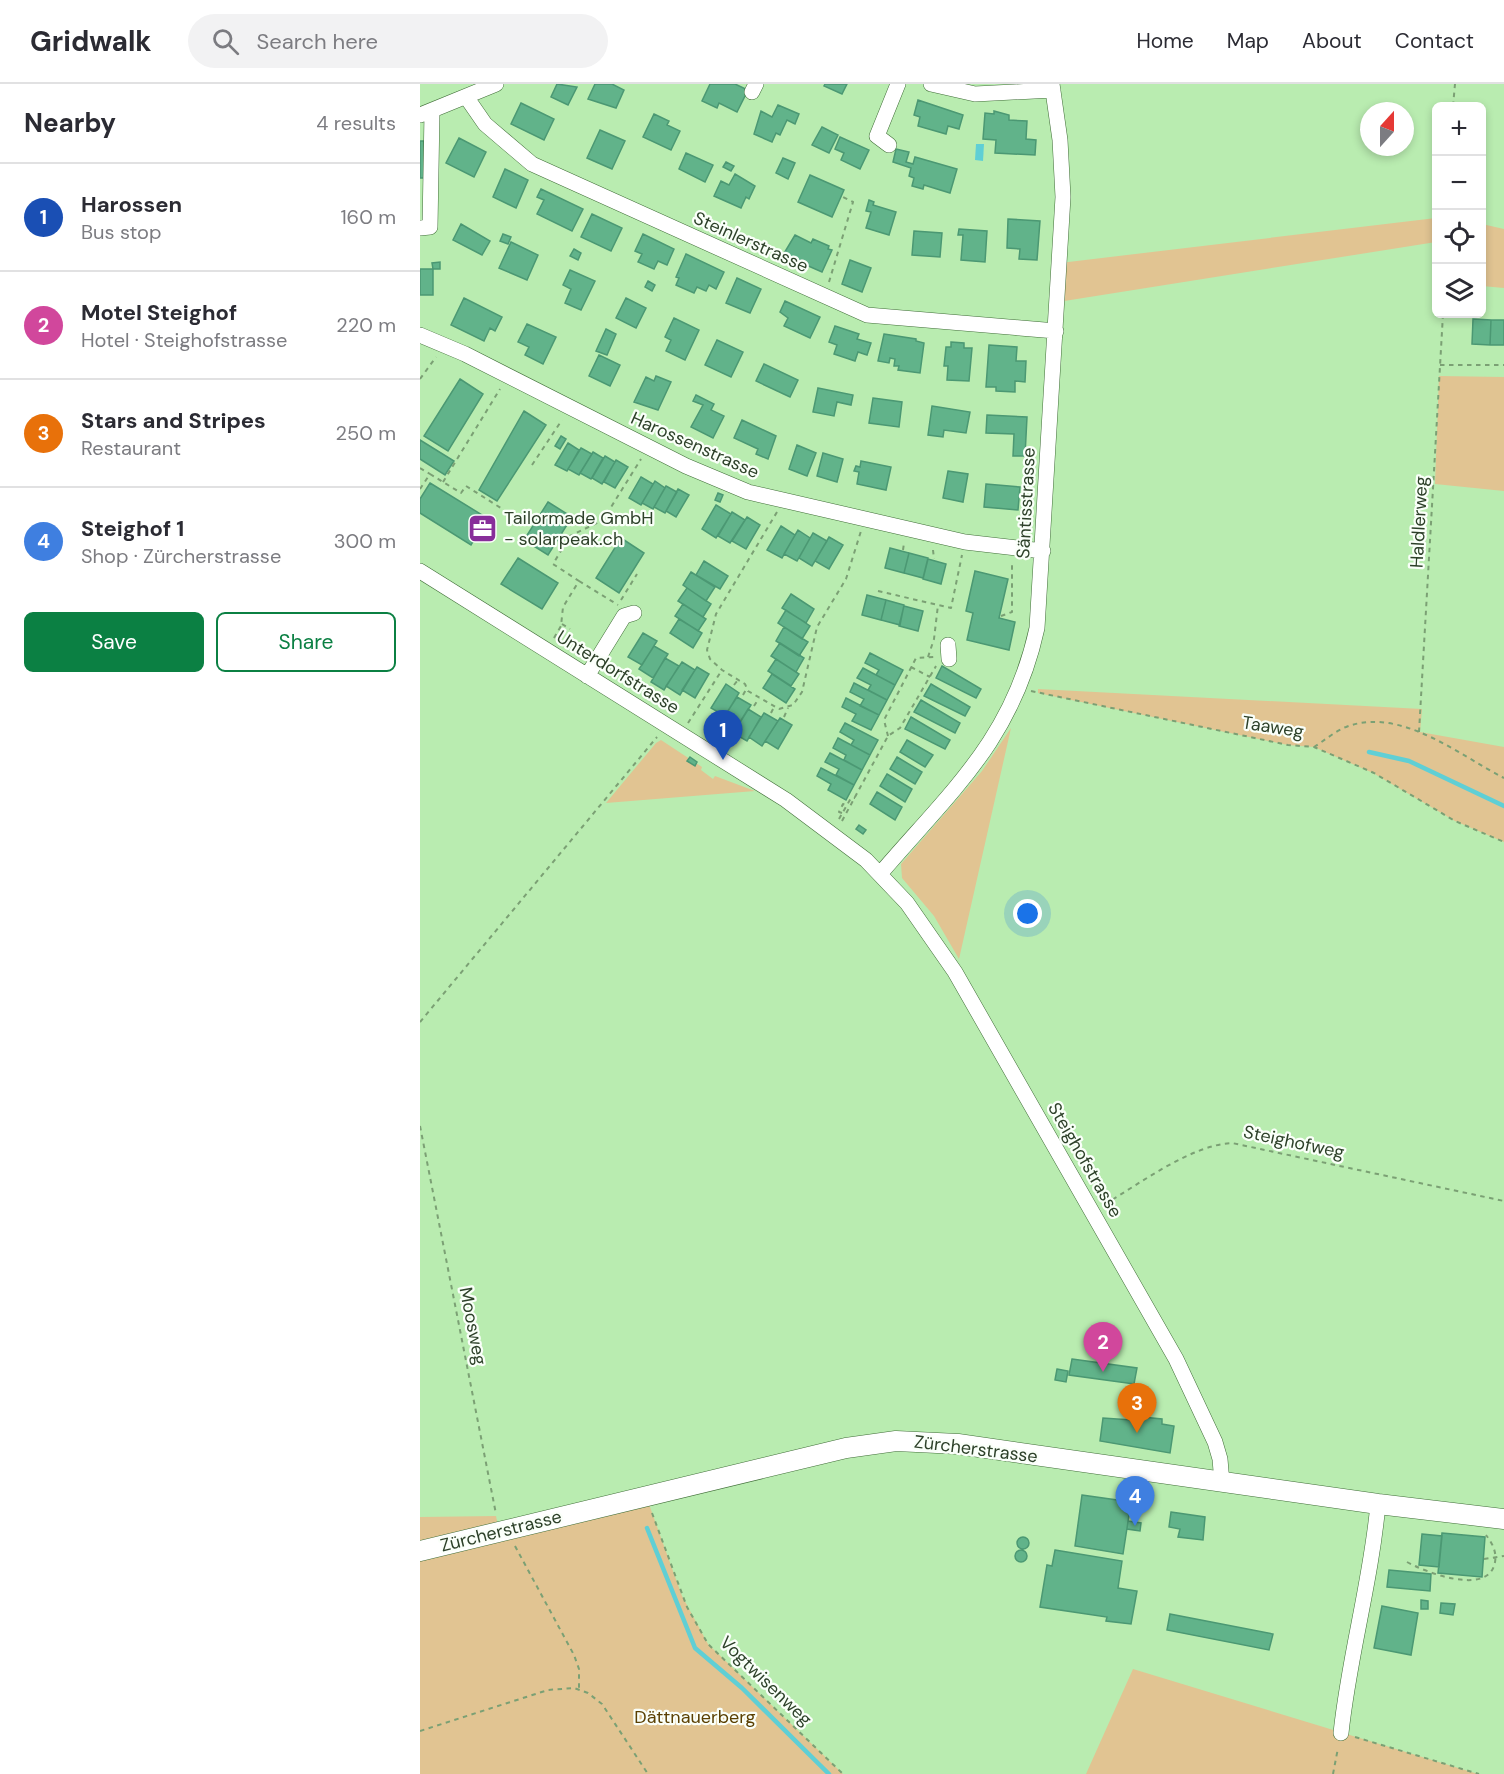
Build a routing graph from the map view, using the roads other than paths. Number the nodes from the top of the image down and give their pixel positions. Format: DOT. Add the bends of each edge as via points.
graph roads {
  1 [pos="496,84"];
  2 [pos="898,84"];
  3 [pos="931,84"];
  4 [pos="1052,87"];
  5 [pos="467,98"];
  6 [pos="426,114"];
  7 [pos="889,145"];
  8 [pos="420,228"];
  9 [pos="1056,331"];
  10 [pos="420,335"];
  11 [pos="1043,551"];
  12 [pos="420,571"];
  13 [pos="626,611"];
  14 [pos="587,676"];
  15 [pos="880,874"];
  16 [pos="1222,1483"];
  17 [pos="1378,1504"];
  18 [pos="1504,1519"];
  19 [pos="420,1551"];
  20 [pos="1341,1732"];
  1 -- 5 [label="street"];
  2 -- 7 [label="street" via="877,136"];
  3 -- 4 [label="street" via="975,94"];
  4 -- 9 [label="street, Säntisstrasse" via="1064,197"];
  5 -- 6 [label="street"];
  5 -- 9 [label="street, Steinlerstrasse" via="485,124 532,164 867,315"];
  6 -- 8 [label="street" via="430,227"];
  9 -- 11 [label="street, Säntisstrasse"];
  10 -- 11 [label="street, Harossenstrasse" via="712,478 768,498 965,542"];
  11 -- 15 [label="street, Säntisstrasse" via="1037,628 1020,688 1005,721 980,758"];
  12 -- 14 [label="street, Unterdorfstrasse"];
  13 -- 14 [label="street"];
  14 -- 15 [label="street, Unterdorfstrasse" via="786,800 851,847"];
  15 -- 16 [label="street, Steighofstrasse" via="923,923 955,972 1092,1212 1195,1397 1216,1448"];
  16 -- 17 [label="main road, Zürcherstrasse"];
  16 -- 19 [label="main road, Zürcherstrasse" via="947,1443 896,1441 846,1448"];
  17 -- 18 [label="main road, Zürcherstrasse"];
  17 -- 20 [label="street"];
}
